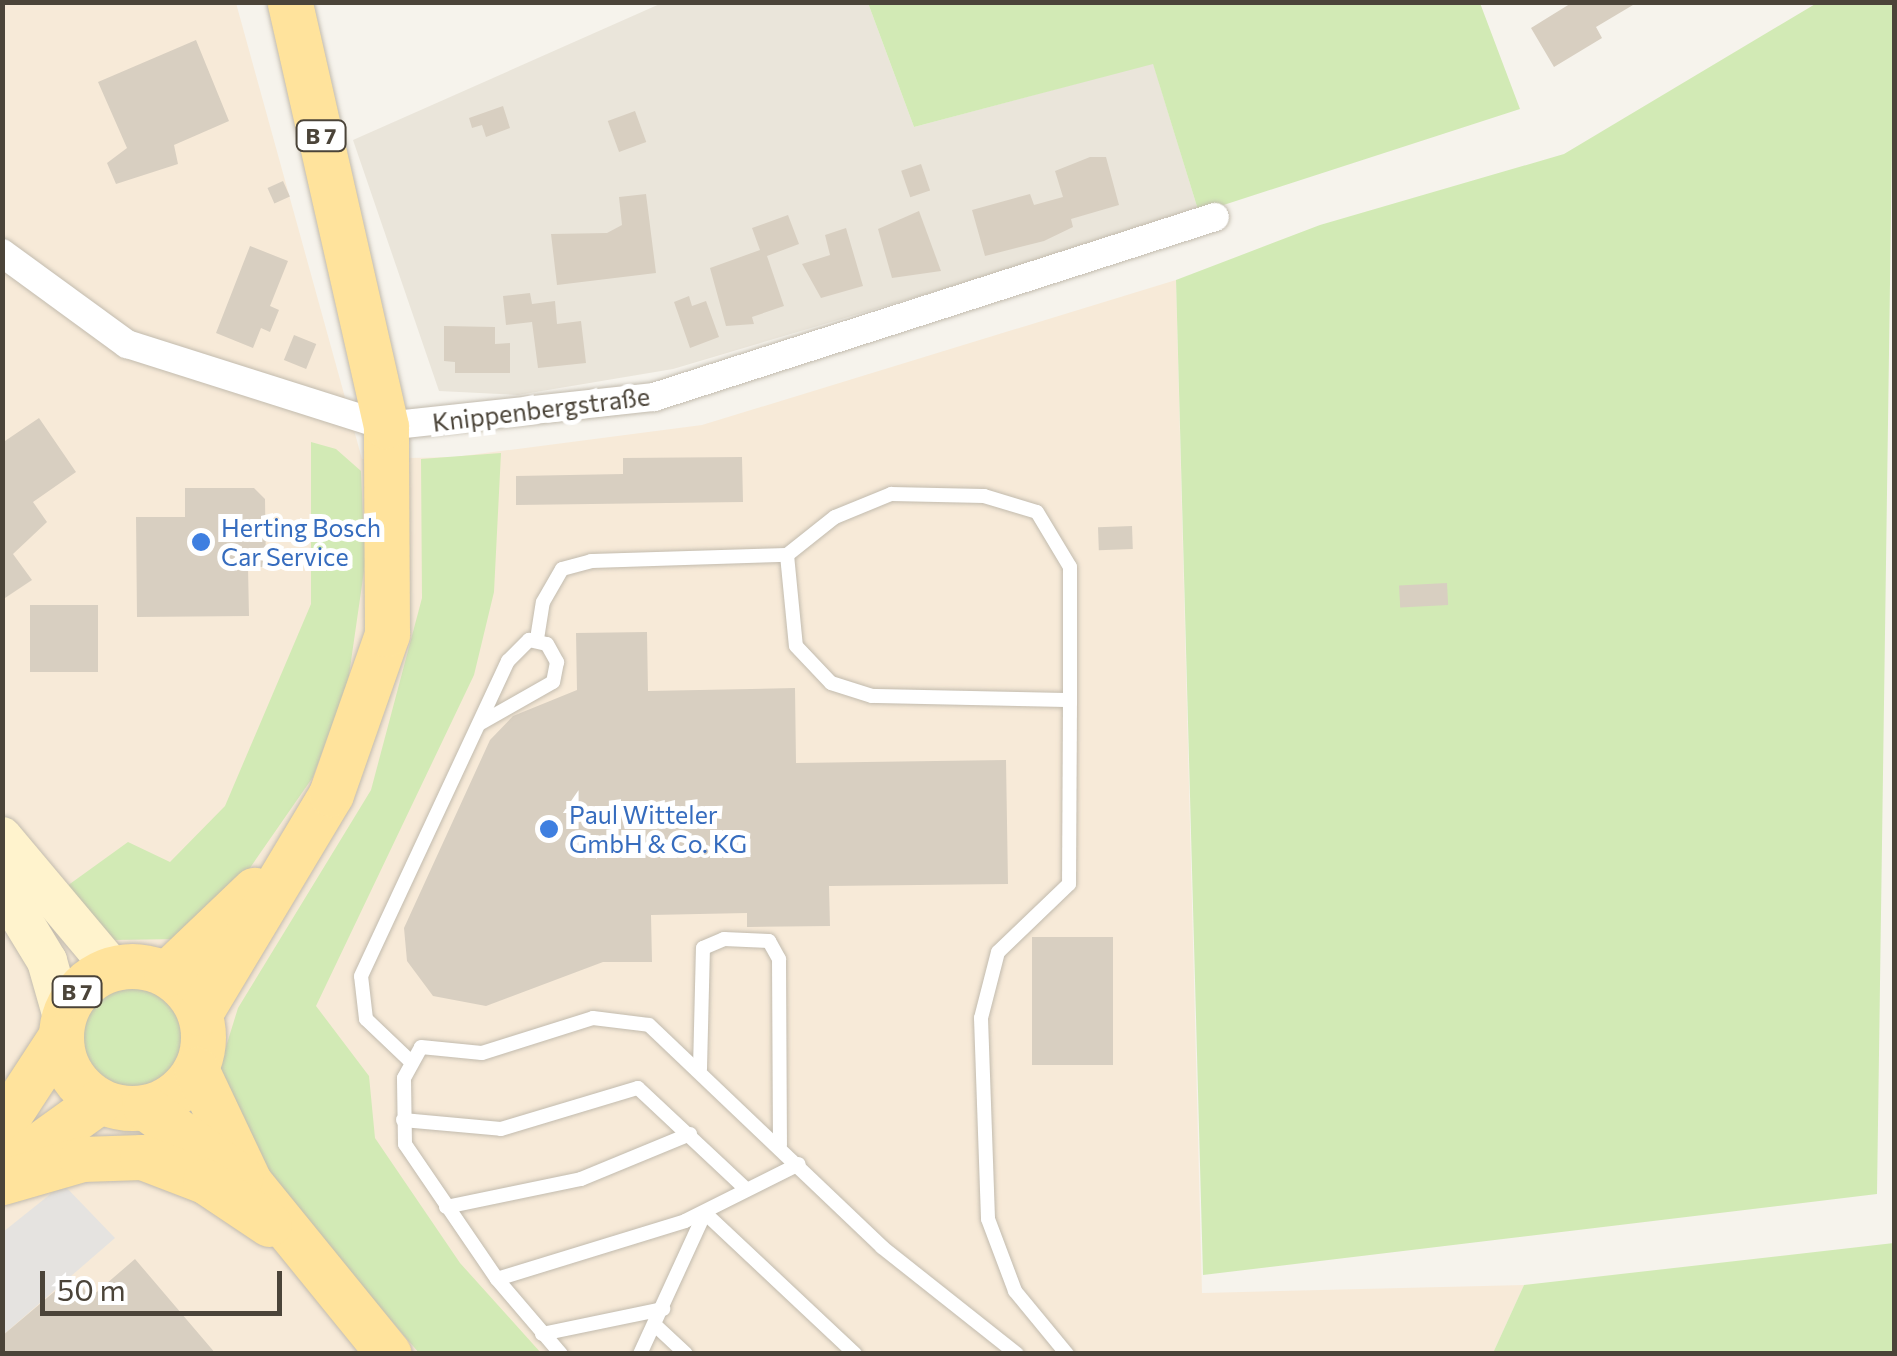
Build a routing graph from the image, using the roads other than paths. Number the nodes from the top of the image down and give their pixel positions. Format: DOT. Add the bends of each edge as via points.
graph roads {
  1 [pos="290,2"];
  2 [pos="1215,217"];
  3 [pos="2,253"];
  4 [pos="386,426"];
  5 [pos="786,555"];
  6 [pos="537,639"];
  7 [pos="1070,700"];
  8 [pos="479,724"];
  9 [pos="2,836"];
  10 [pos="288,858"];
  11 [pos="2,888"];
  12 [pos="112,968"];
  13 [pos="166,974"];
  14 [pos="200,1013"];
  15 [pos="62,1027"];
  16 [pos="408,1059"];
  17 [pos="196,1069"];
  18 [pos="700,1069"];
  19 [pos="100,1101"];
  20 [pos="146,1108"];
  21 [pos="403,1120"];
  22 [pos="2,1126"];
  23 [pos="690,1134"];
  24 [pos="780,1145"];
  25 [pos="799,1164"];
  26 [pos="2,1171"];
  27 [pos="2,1182"];
  28 [pos="250,1183"];
  29 [pos="748,1190"];
  30 [pos="446,1207"];
  31 [pos="705,1213"];
  32 [pos="294,1242"];
  33 [pos="497,1279"];
  34 [pos="664,1308"];
  35 [pos="655,1325"];
  36 [pos="542,1334"];
  37 [pos="388,1354"];
  38 [pos="561,1354"];
  39 [pos="640,1354"];
  40 [pos="686,1354"];
  41 [pos="855,1354"];
  42 [pos="1017,1354"];
  43 [pos="1067,1354"];
  1 -- 4 [label="main road, B 7"];
  2 -- 4 [label="street, Knippenbergstraße" via="654,397"];
  3 -- 4 [label="street, Knippenbergstraße" via="127,344"];
  4 -- 10 [label="main road, B 7" via="390,587 383,650 331,794"];
  5 -- 6 [label="lane" via="591,561 562,569 543,602"];
  5 -- 7 [label="lane" via="796,646 831,683 872,696"];
  5 -- 7 [label="lane" via="836,517 890,494 984,496 1036,512 1070,567"];
  6 -- 8 [label="lane" via="514,652"];
  6 -- 8 [label="lane" via="554,651 553,682"];
  7 -- 43 [label="lane" via="1070,884 998,952 982,1018 988,1218 1015,1291"];
  8 -- 16 [label="lane" via="361,976 366,1019"];
  9 -- 12 [label="street"];
  10 -- 13 [label="main road, B 7"];
  10 -- 14 [label="main road, B 7"];
  11 -- 15 [label="street" via="47,961"];
  12 -- 13 [label="main road, B 7"];
  12 -- 15 [label="main road, B 7" via="81,986"];
  13 -- 14 [label="main road"];
  14 -- 17 [label="main road, B 7"];
  15 -- 19 [label="main road, B 7" via="75,1081"];
  15 -- 22 [label="main road, B 7"];
  16 -- 18 [label="lane" via="421,1048 482,1053 616,1018 649,1026"];
  16 -- 21 [label="lane"];
  17 -- 20 [label="main road" via="175,1094"];
  17 -- 28 [label="main road"];
  18 -- 24 [label="lane"];
  18 -- 24 [label="lane" via="703,948 724,939 769,940 779,959"];
  19 -- 20 [label="main road"];
  19 -- 26 [label="main road"];
  20 -- 28 [label="main road"];
  21 -- 23 [label="lane" via="501,1130 632,1087"];
  21 -- 30 [label="lane" via="413,1161"];
  23 -- 29 [label="lane"];
  23 -- 30 [label="lane" via="581,1179"];
  24 -- 25 [label="lane"];
  25 -- 29 [label="lane"];
  25 -- 42 [label="lane" via="882,1247"];
  27 -- 32 [label="main road" via="82,1158 142,1157 205,1181"];
  28 -- 32 [label="main road"];
  29 -- 31 [label="lane"];
  30 -- 33 [label="lane"];
  31 -- 33 [label="lane"];
  31 -- 34 [label="lane"];
  31 -- 41 [label="lane"];
  32 -- 37 [label="main road"];
  33 -- 36 [label="lane"];
  34 -- 35 [label="lane"];
  34 -- 36 [label="lane"];
  35 -- 39 [label="lane"];
  35 -- 40 [label="lane"];
  36 -- 38 [label="lane"];
}
